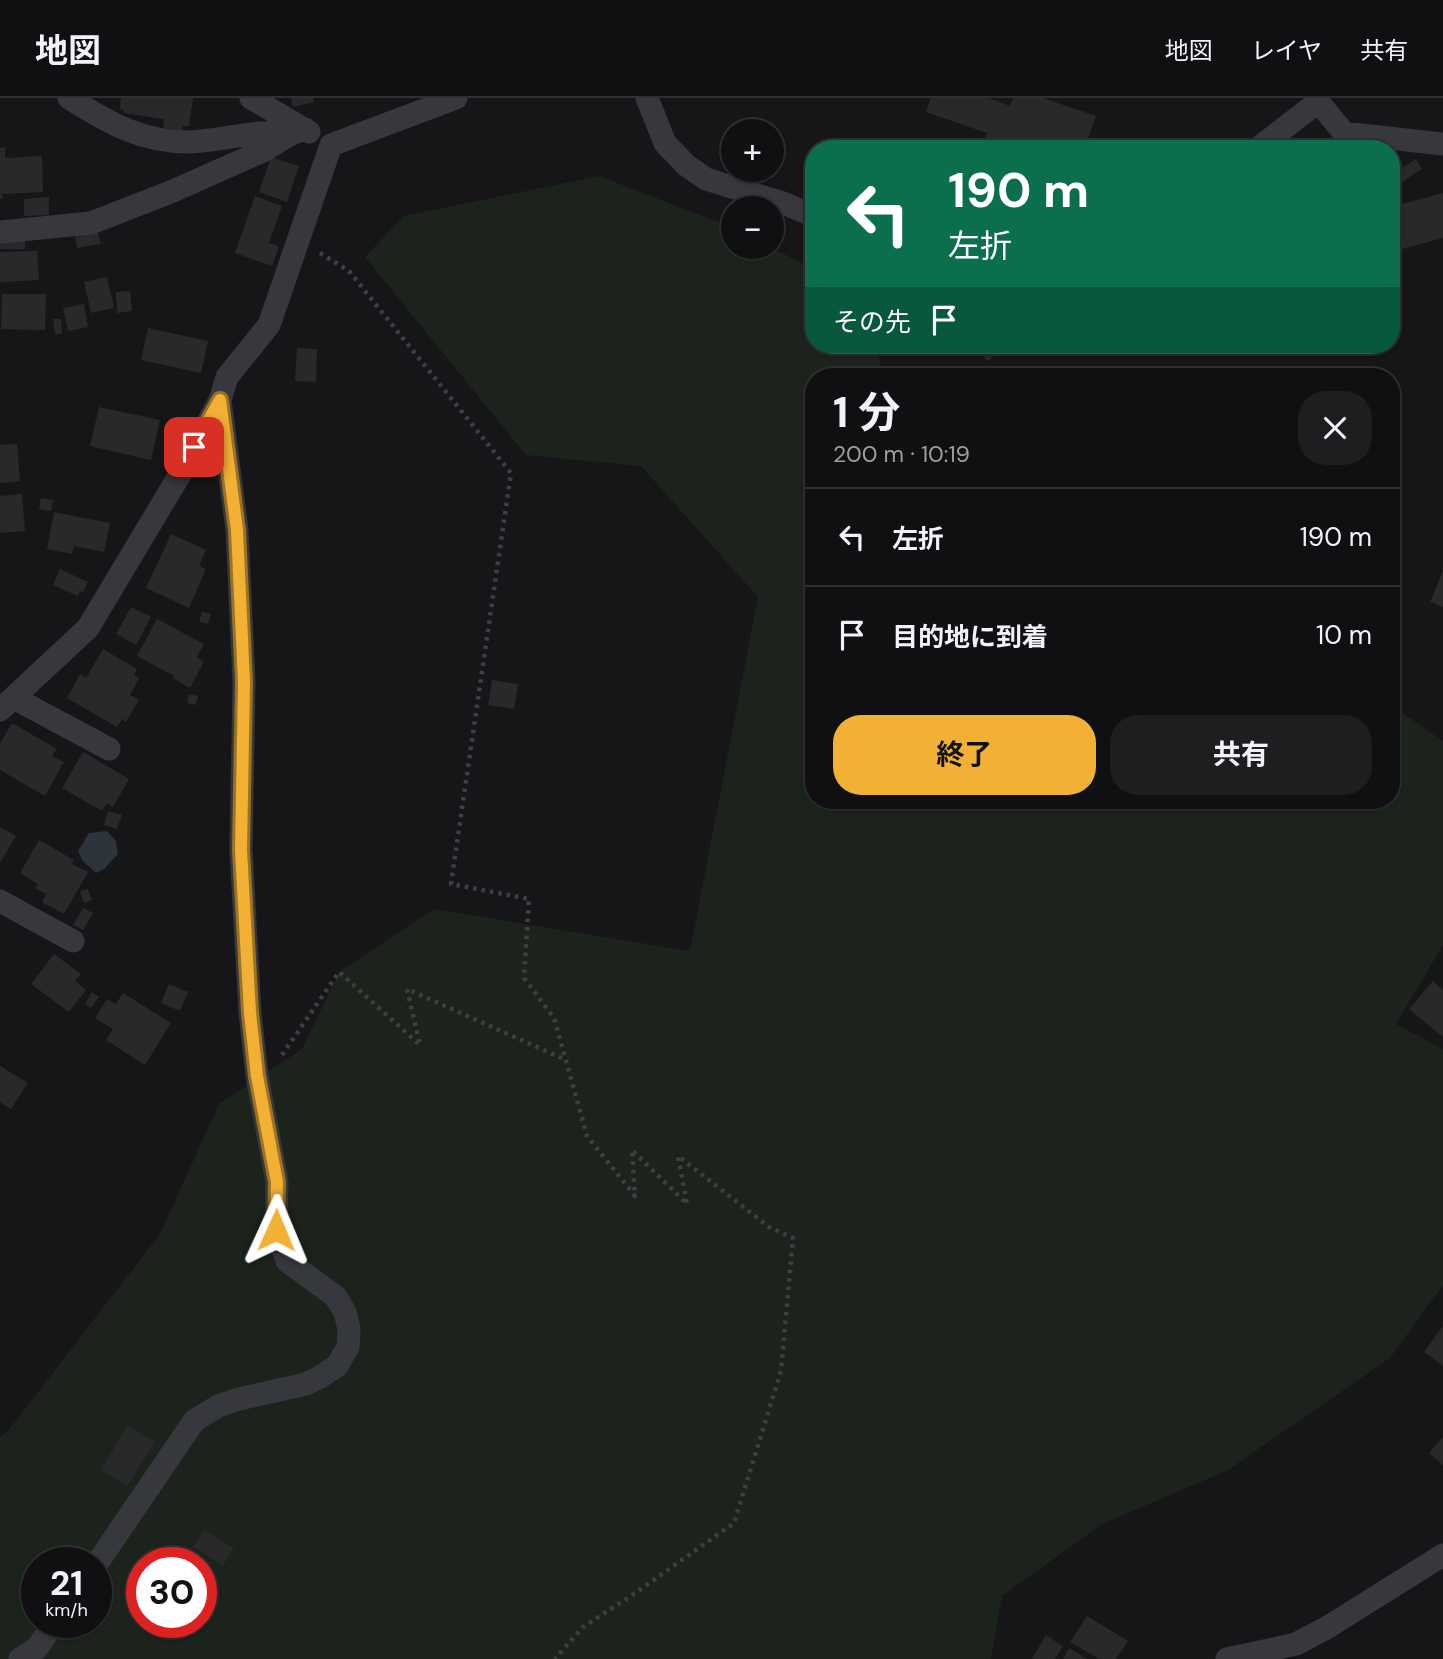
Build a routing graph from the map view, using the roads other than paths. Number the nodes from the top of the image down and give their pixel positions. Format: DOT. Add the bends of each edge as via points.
graph roads {
  1 [pos="69,98"];
  2 [pos="251,98"];
  3 [pos="456,98"];
  4 [pos="647,98"];
  5 [pos="1317,100"];
  6 [pos="298,132"];
  7 [pos="1268,140"];
  8 [pos="1443,144"];
  9 [pos="331,145"];
  10 [pos="805,212"];
  11 [pos="0,232"];
  12 [pos="220,400"];
  13 [pos="7,704"];
  14 [pos="109,749"];
  15 [pos="0,901"];
  16 [pos="73,942"];
  17 [pos="108,1547"];
  18 [pos="1443,1555"];
  19 [pos="44,1638"];
  20 [pos="20,1659"];
  21 [pos="1227,1659"];
  1 -- 6 [label="street" via="143,138 190,142"];
  2 -- 6 [label="street"];
  3 -- 9 [label="street"];
  4 -- 10 [label="street" via="665,144 686,165 706,179"];
  5 -- 7 [label="street"];
  5 -- 8 [label="street" via="1344,133"];
  6 -- 9 [label="street"];
  6 -- 11 [label="street" via="92,223"];
  9 -- 12 [label="street" via="268,325 227,377"];
  12 -- 13 [label="street" via="88,628"];
  12 -- 17 [label="street" via="237,530 244,682 241,850 250,1013 277,1182 276,1230 287,1261 336,1297 345,1312 348,1347 337,1366 306,1384 239,1398 194,1421"];
  13 -- 14 [label="street"];
  15 -- 16 [label="street"];
  18 -- 21 [label="street" via="1296,1644"];
  19 -- 20 [label="street"];
}
